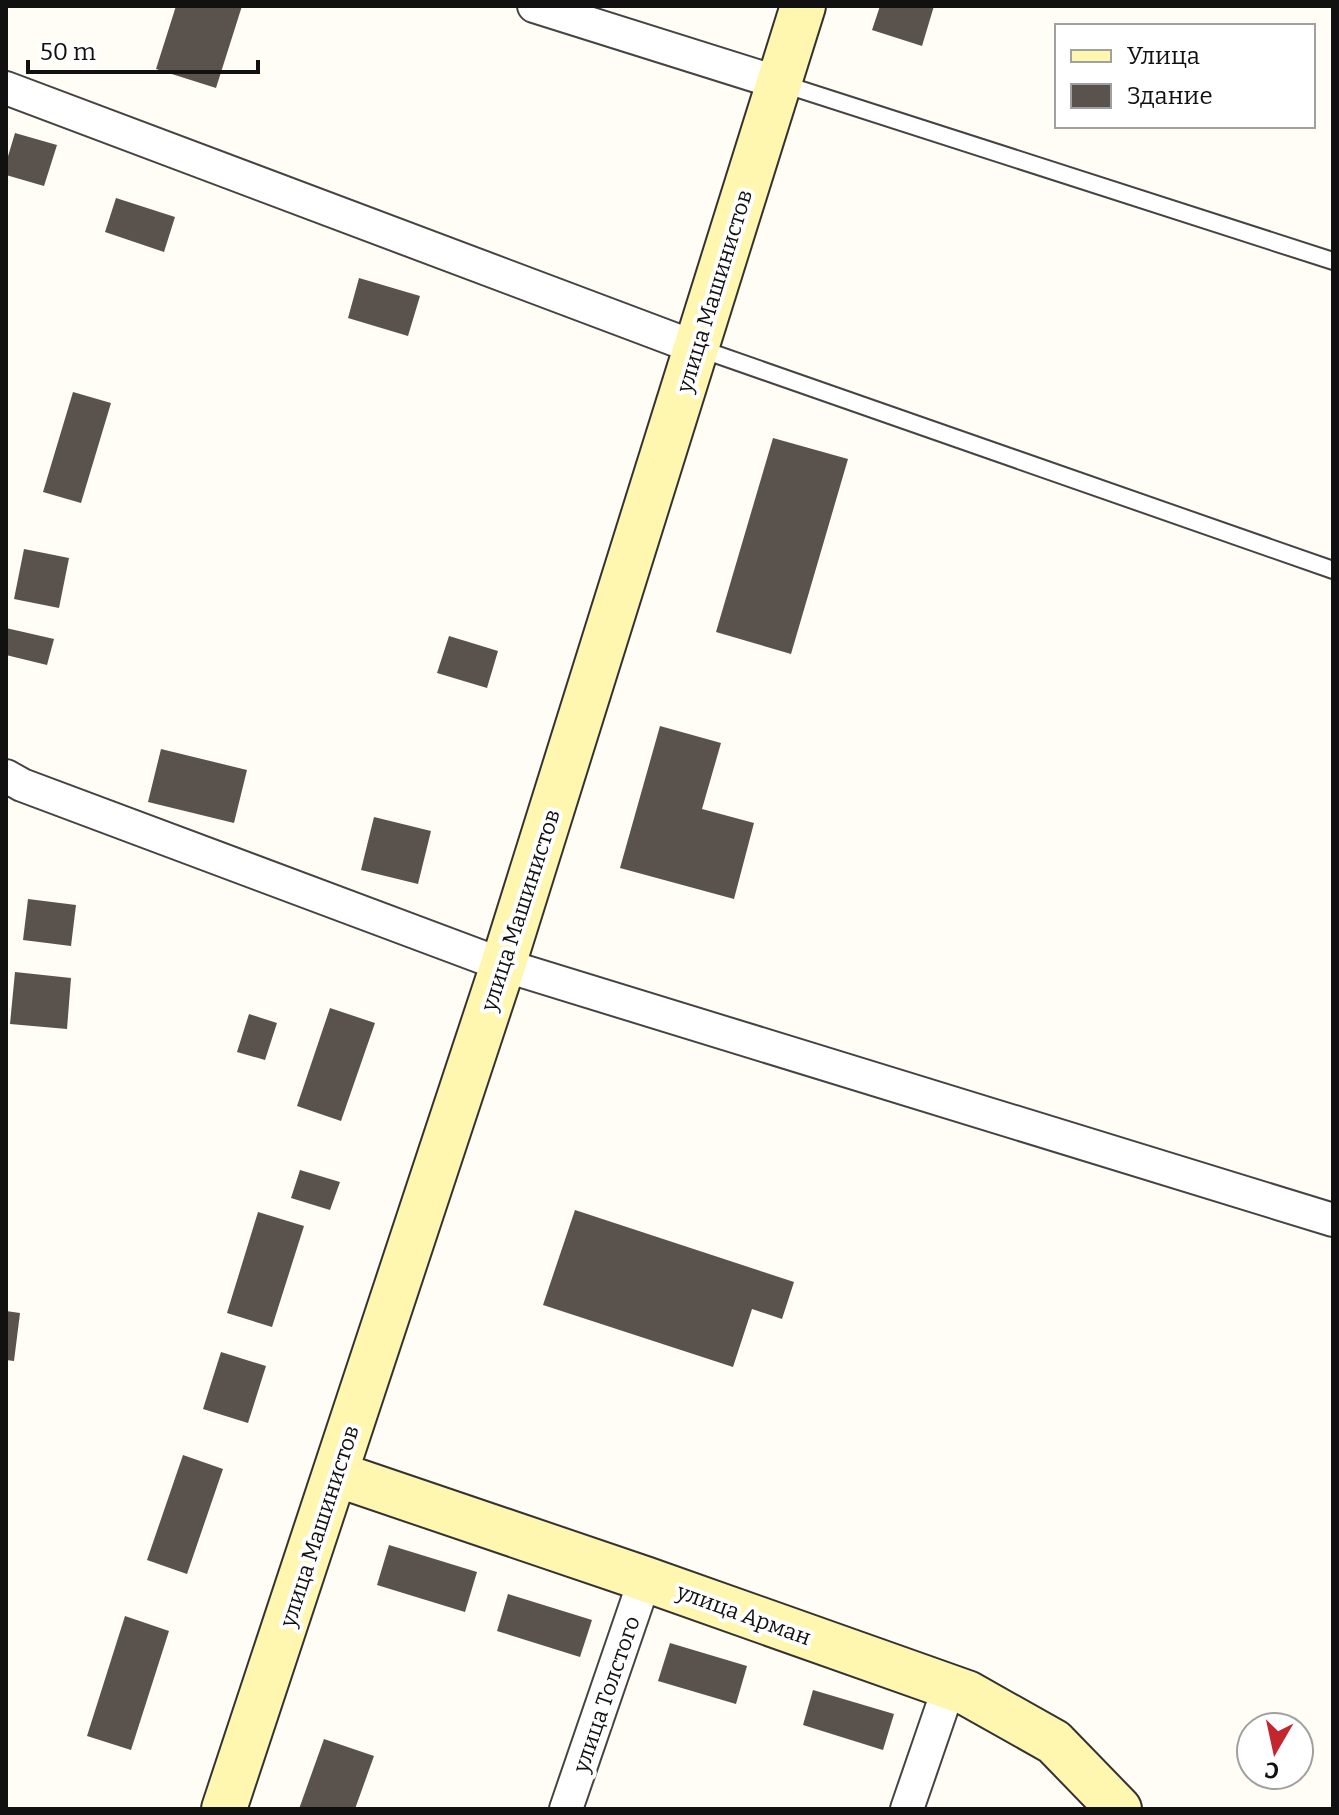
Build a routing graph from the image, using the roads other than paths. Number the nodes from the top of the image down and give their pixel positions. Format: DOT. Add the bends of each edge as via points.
graph roads {
  1 [pos="534,6"];
  2 [pos="803,6"];
  3 [pos="779,83"];
  4 [pos="6,88"];
  5 [pos="1333,261"];
  6 [pos="697,348"];
  7 [pos="1333,570"];
  8 [pos="6,776"];
  9 [pos="503,965"];
  10 [pos="1333,1220"];
  11 [pos="336,1474"];
  12 [pos="645,1579"];
  13 [pos="949,1687"];
  14 [pos="224,1809"];
  15 [pos="566,1809"];
  16 [pos="907,1809"];
  17 [pos="1119,1809"];
  1 -- 3 [label="street"];
  2 -- 3 [label="street, улица Машинистов"];
  3 -- 5 [label="lane"];
  3 -- 6 [label="street, улица Машинистов"];
  4 -- 6 [label="street"];
  6 -- 7 [label="lane"];
  6 -- 9 [label="street, улица Машинистов"];
  8 -- 9 [label="street"];
  9 -- 10 [label="street"];
  9 -- 11 [label="street, улица Машинистов"];
  11 -- 12 [label="street, улица Арман"];
  11 -- 14 [label="street, улица Машинистов"];
  12 -- 13 [label="street, улица Арман"];
  12 -- 15 [label="street, улица Толстого"];
  13 -- 16 [label="street"];
  13 -- 17 [label="street, улица Арман" via="1054,1742"];
}
